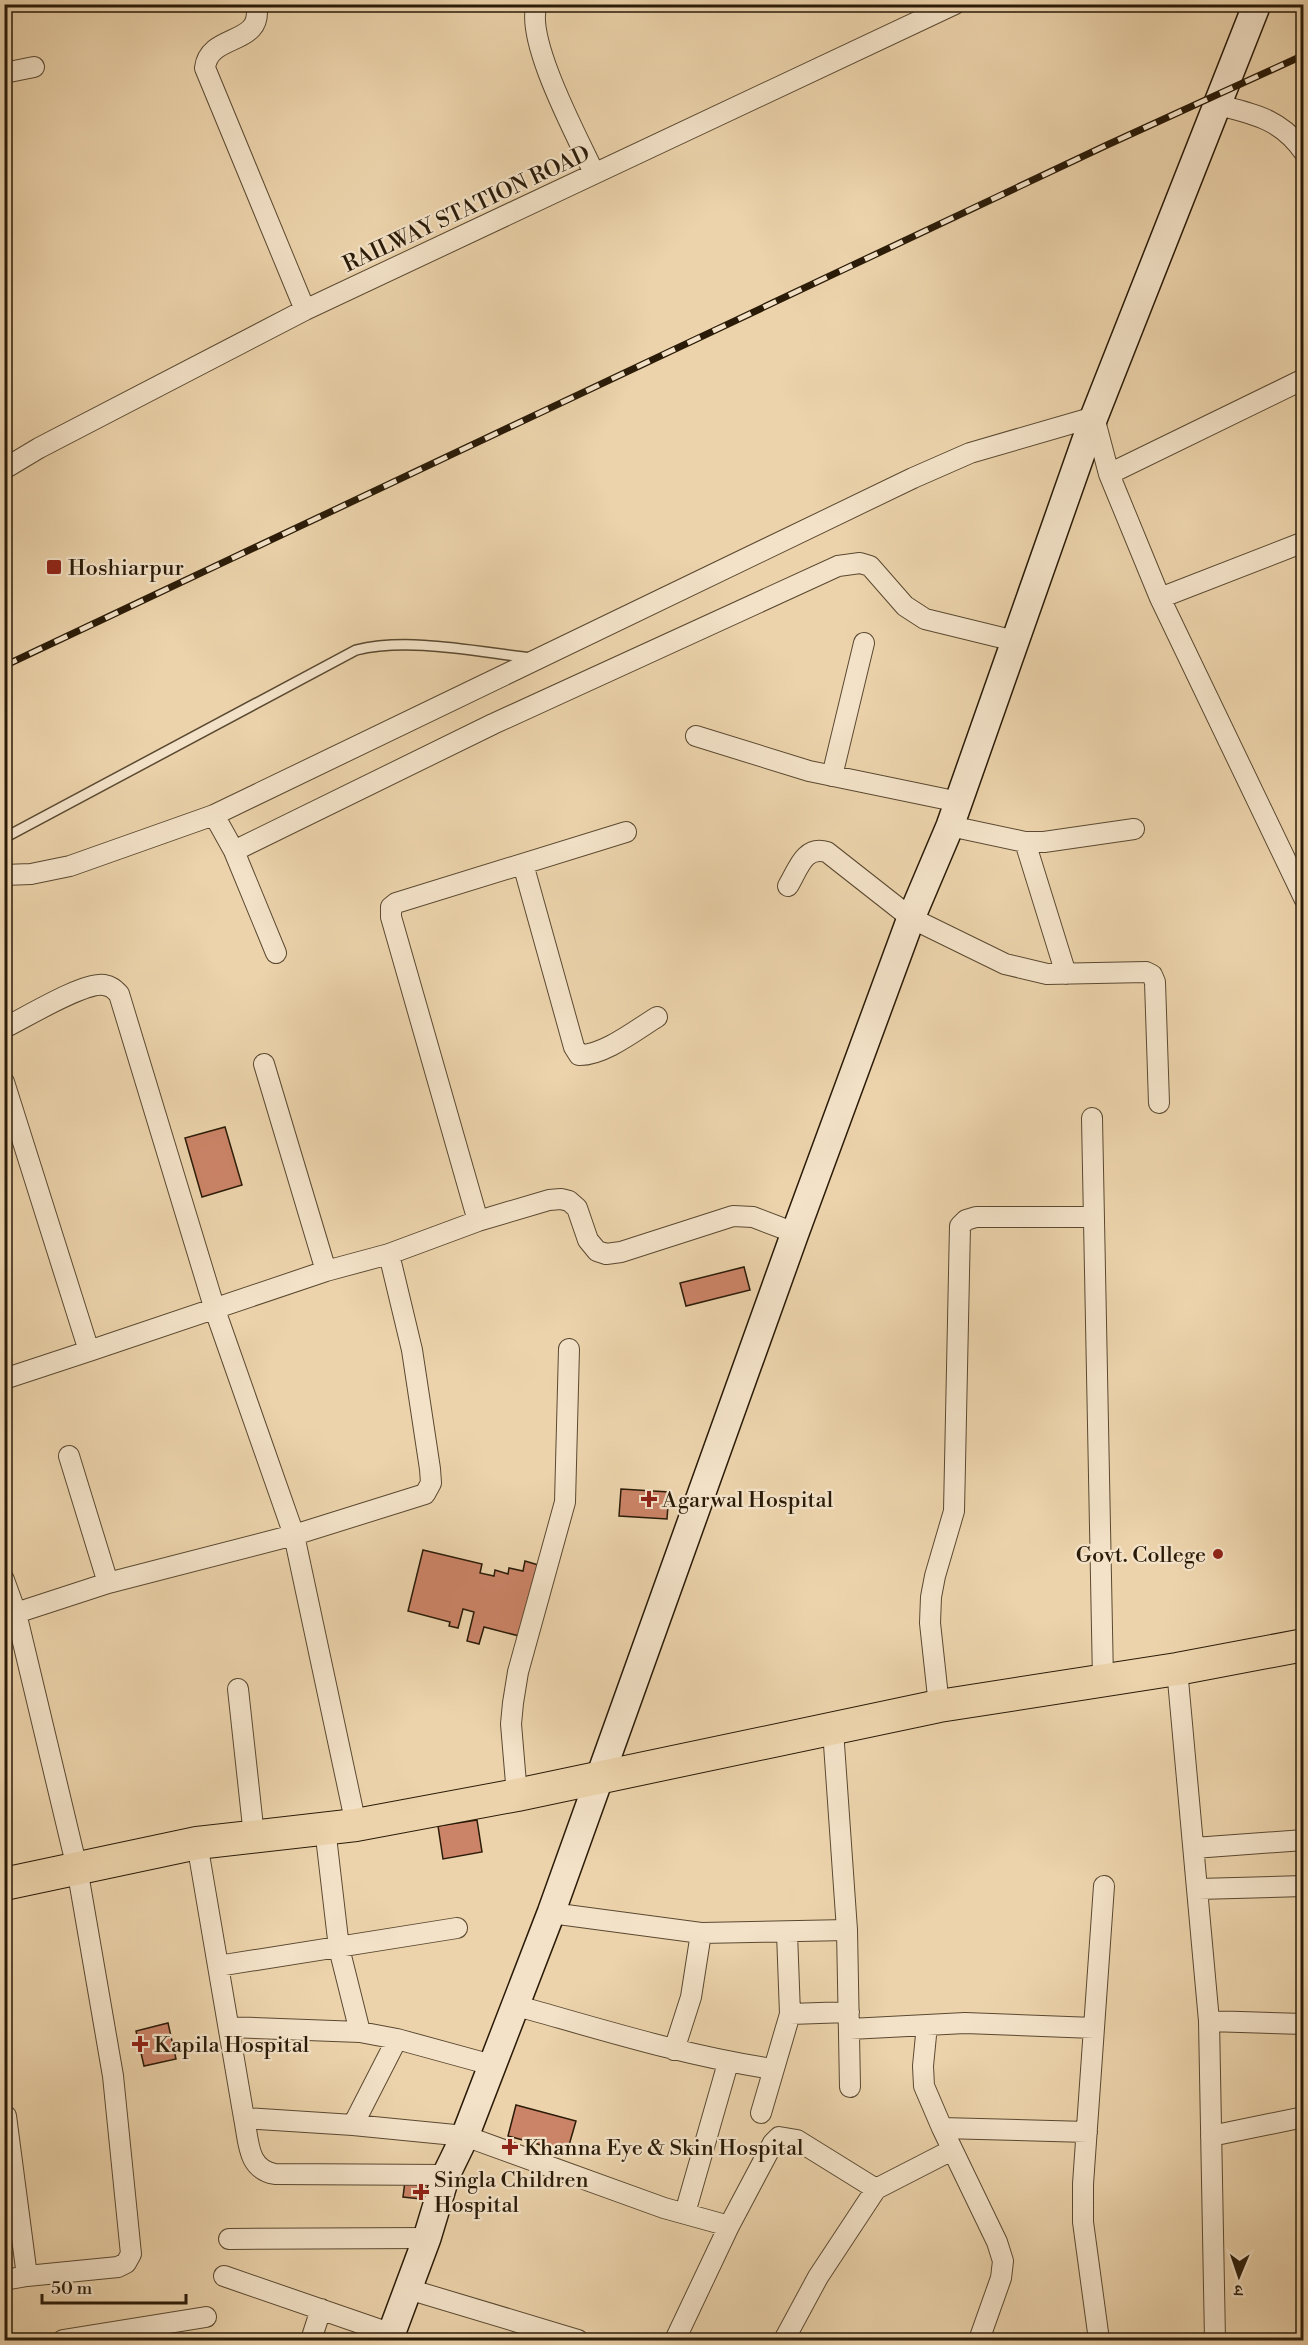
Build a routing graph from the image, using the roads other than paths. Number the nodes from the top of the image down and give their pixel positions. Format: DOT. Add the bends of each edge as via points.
graph roads {
  1 [pos="256,4"];
  2 [pos="955,4"];
  3 [pos="1257,4"];
  4 [pos="531,8"];
  5 [pos="34,67"];
  6 [pos="4,73"];
  7 [pos="1218,105"];
  8 [pos="1304,152"];
  9 [pos="594,173"];
  10 [pos="305,310"];
  11 [pos="1304,379"];
  12 [pos="1094,417"];
  13 [pos="4,469"];
  14 [pos="1109,474"];
  15 [pos="1304,542"];
  16 [pos="1160,598"];
  17 [pos="1015,641"];
  18 [pos="864,643"];
  19 [pos="538,659"];
  20 [pos="696,736"];
  21 [pos="832,776"];
  22 [pos="955,814"];
  23 [pos="214,815"];
  24 [pos="1134,829"];
  25 [pos="626,832"];
  26 [pos="4,838"];
  27 [pos="1025,842"];
  28 [pos="234,851"];
  29 [pos="523,864"];
  30 [pos="4,875"];
  31 [pos="788,886"];
  32 [pos="1304,898"];
  33 [pos="911,918"];
  34 [pos="276,953"];
  35 [pos="1066,974"];
  36 [pos="657,1017"];
  37 [pos="4,1028"];
  38 [pos="264,1064"];
  39 [pos="4,1082"];
  40 [pos="1159,1103"];
  41 [pos="1092,1118"];
  42 [pos="1094,1217"];
  43 [pos="478,1221"];
  44 [pos="795,1233"];
  45 [pos="389,1254"];
  46 [pos="326,1271"];
  47 [pos="215,1310"];
  48 [pos="569,1350"];
  49 [pos="90,1351"];
  50 [pos="4,1379"];
  51 [pos="69,1456"];
  52 [pos="294,1535"];
  53 [pos="4,1580"];
  54 [pos="108,1583"];
  55 [pos="16,1613"];
  56 [pos="1304,1645"];
  57 [pos="1177,1669"];
  58 [pos="1102,1680"];
  59 [pos="238,1689"];
  60 [pos="939,1706"];
  61 [pos="833,1730"];
  62 [pos="599,1777"];
  63 [pos="518,1795"];
  64 [pos="356,1825"];
  65 [pos="326,1828"];
  66 [pos="254,1836"];
  67 [pos="1304,1840"];
  68 [pos="197,1843"];
  69 [pos="1194,1848"];
  70 [pos="77,1868"];
  71 [pos="4,1884"];
  72 [pos="1104,1886"];
  73 [pos="1304,1886"];
  74 [pos="1198,1889"];
  75 [pos="551,1914"];
  76 [pos="458,1928"];
  77 [pos="848,1930"];
  78 [pos="701,1933"];
  79 [pos="788,1933"];
  80 [pos="339,1948"];
  81 [pos="218,1966"];
  82 [pos="514,2005"];
  83 [pos="790,2014"];
  84 [pos="850,2021"];
  85 [pos="1209,2021"];
  86 [pos="1304,2024"];
  87 [pos="927,2025"];
  88 [pos="229,2027"];
  89 [pos="1094,2028"];
  90 [pos="360,2032"];
  91 [pos="397,2038"];
  92 [pos="674,2050"];
  93 [pos="728,2062"];
  94 [pos="492,2065"];
  95 [pos="773,2069"];
  96 [pos="850,2087"];
  97 [pos="761,2113"];
  98 [pos="6,2116"];
  99 [pos="1304,2116"];
  100 [pos="244,2118"];
  101 [pos="353,2125"];
  102 [pos="942,2128"];
  103 [pos="1087,2132"];
  104 [pos="465,2136"];
  105 [pos="1211,2136"];
  106 [pos="952,2150"];
  107 [pos="446,2175"];
  108 [pos="876,2189"];
  109 [pos="685,2213"];
  110 [pos="729,2226"];
  111 [pos="427,2238"];
  112 [pos="229,2239"];
  113 [pos="27,2276"];
  114 [pos="224,2276"];
  115 [pos="4,2280"];
  116 [pos="408,2289"];
  117 [pos="321,2309"];
  118 [pos="206,2317"];
  119 [pos="391,2337"];
  120 [pos="63,2340"];
  121 [pos="311,2340"];
  122 [pos="578,2340"];
  123 [pos="675,2340"];
  124 [pos="784,2340"];
  125 [pos="979,2340"];
  126 [pos="1099,2340"];
  127 [pos="1215,2340"];
  1 -- 10 [label="street" via="256,24 246,34 211,51 205,68"];
  2 -- 9 [label="street, RAILWAY STATION ROAD"];
  3 -- 7 [label="main road"];
  4 -- 9 [label="street" via="544,61"];
  5 -- 6 [label="street"];
  7 -- 8 [label="street" via="1260,115 1280,127"];
  7 -- 12 [label="main road"];
  9 -- 10 [label="street, RAILWAY STATION ROAD"];
  10 -- 13 [label="street, RAILWAY STATION ROAD"];
  11 -- 14 [label="street"];
  12 -- 14 [label="street"];
  12 -- 17 [label="main road"];
  12 -- 19 [label="street" via="970,453"];
  14 -- 16 [label="street"];
  15 -- 16 [label="street"];
  16 -- 32 [label="street"];
  17 -- 22 [label="main road"];
  17 -- 28 [label="street" via="925,619 905,606 870,567 850,563 493,724"];
  18 -- 21 [label="street"];
  19 -- 23 [label="street"];
  19 -- 26 [label="lane" via="428,646 375,645 356,650"];
  20 -- 21 [label="street"];
  21 -- 22 [label="street"];
  22 -- 27 [label="street"];
  22 -- 33 [label="main road"];
  23 -- 28 [label="street"];
  23 -- 30 [label="street" via="70,866"];
  24 -- 27 [label="street"];
  25 -- 29 [label="street"];
  27 -- 35 [label="street"];
  28 -- 34 [label="street"];
  29 -- 36 [label="street" via="579,1055 600,1050"];
  29 -- 43 [label="street" via="396,903 390,910"];
  31 -- 33 [label="street" via="806,856 812,850 820,850"];
  33 -- 35 [label="street" via="1005,964 1027,971"];
  33 -- 44 [label="main road"];
  35 -- 40 [label="street" via="1152,975"];
  37 -- 47 [label="street" via="84,988 101,984 119,994"];
  38 -- 46 [label="street"];
  39 -- 49 [label="street"];
  41 -- 42 [label="street"];
  42 -- 58 [label="street"];
  42 -- 60 [label="street" via="976,1217 960,1226 954,1511 931,1597"];
  43 -- 44 [label="street" via="549,1200 569,1201 577,1208 588,1240 597,1251 606,1254 733,1216 753,1216"];
  43 -- 45 [label="street"];
  44 -- 62 [label="main road"];
  45 -- 46 [label="street"];
  45 -- 52 [label="street" via="412,1350 431,1483 425,1494"];
  46 -- 47 [label="street"];
  47 -- 49 [label="street"];
  47 -- 52 [label="street"];
  48 -- 63 [label="street" via="565,1502 513,1703 511,1724"];
  49 -- 50 [label="street"];
  51 -- 54 [label="street"];
  52 -- 54 [label="street"];
  52 -- 64 [label="street"];
  53 -- 55 [label="street"];
  54 -- 55 [label="street"];
  55 -- 70 [label="street"];
  56 -- 57 [label="main road"];
  57 -- 58 [label="main road"];
  57 -- 69 [label="street"];
  58 -- 60 [label="main road"];
  59 -- 66 [label="street"];
  60 -- 61 [label="main road"];
  61 -- 62 [label="main road"];
  61 -- 77 [label="street"];
  62 -- 63 [label="main road"];
  62 -- 75 [label="main road"];
  63 -- 64 [label="main road"];
  64 -- 65 [label="main road"];
  65 -- 66 [label="main road"];
  65 -- 80 [label="street"];
  66 -- 68 [label="main road"];
  67 -- 69 [label="street"];
  68 -- 70 [label="main road"];
  68 -- 81 [label="street"];
  69 -- 74 [label="street"];
  70 -- 71 [label="main road"];
  70 -- 113 [label="street" via="113,2076 130,2254 126,2263 118,2267"];
  72 -- 89 [label="street"];
  73 -- 74 [label="street"];
  74 -- 85 [label="street"];
  75 -- 78 [label="street"];
  75 -- 82 [label="main road"];
  76 -- 80 [label="street"];
  77 -- 79 [label="street"];
  77 -- 84 [label="street"];
  78 -- 79 [label="street"];
  78 -- 92 [label="street" via="691,1997"];
  79 -- 83 [label="street"];
  80 -- 81 [label="street"];
  80 -- 90 [label="street"];
  81 -- 88 [label="street"];
  82 -- 92 [label="street"];
  82 -- 94 [label="main road"];
  83 -- 84 [label="street"];
  83 -- 95 [label="street"];
  84 -- 87 [label="street"];
  84 -- 96 [label="street"];
  85 -- 86 [label="street"];
  85 -- 105 [label="street"];
  87 -- 89 [label="street"];
  87 -- 102 [label="street" via="924,2086"];
  88 -- 90 [label="street"];
  88 -- 100 [label="street"];
  89 -- 103 [label="street"];
  90 -- 91 [label="street"];
  91 -- 94 [label="street"];
  91 -- 101 [label="street"];
  92 -- 93 [label="street"];
  93 -- 95 [label="street"];
  93 -- 109 [label="street"];
  94 -- 104 [label="main road"];
  95 -- 97 [label="street"];
  98 -- 113 [label="street"];
  99 -- 105 [label="street"];
  100 -- 101 [label="street"];
  100 -- 107 [label="street" via="251,2155 263,2172"];
  101 -- 104 [label="street"];
  102 -- 103 [label="street"];
  102 -- 106 [label="street"];
  103 -- 126 [label="street" via="1083,2222"];
  104 -- 107 [label="main road"];
  104 -- 109 [label="street"];
  105 -- 127 [label="street"];
  106 -- 108 [label="street"];
  106 -- 125 [label="street" via="1003,2261 1001,2278"];
  107 -- 111 [label="main road"];
  108 -- 110 [label="street" via="797,2140 779,2137"];
  108 -- 124 [label="street" via="818,2277"];
  109 -- 110 [label="street"];
  110 -- 123 [label="street"];
  111 -- 112 [label="street"];
  111 -- 116 [label="main road"];
  113 -- 115 [label="street"];
  114 -- 117 [label="street"];
  116 -- 119 [label="main road"];
  116 -- 122 [label="street"];
  117 -- 119 [label="street"];
  117 -- 121 [label="street"];
  118 -- 120 [label="street"];
}
